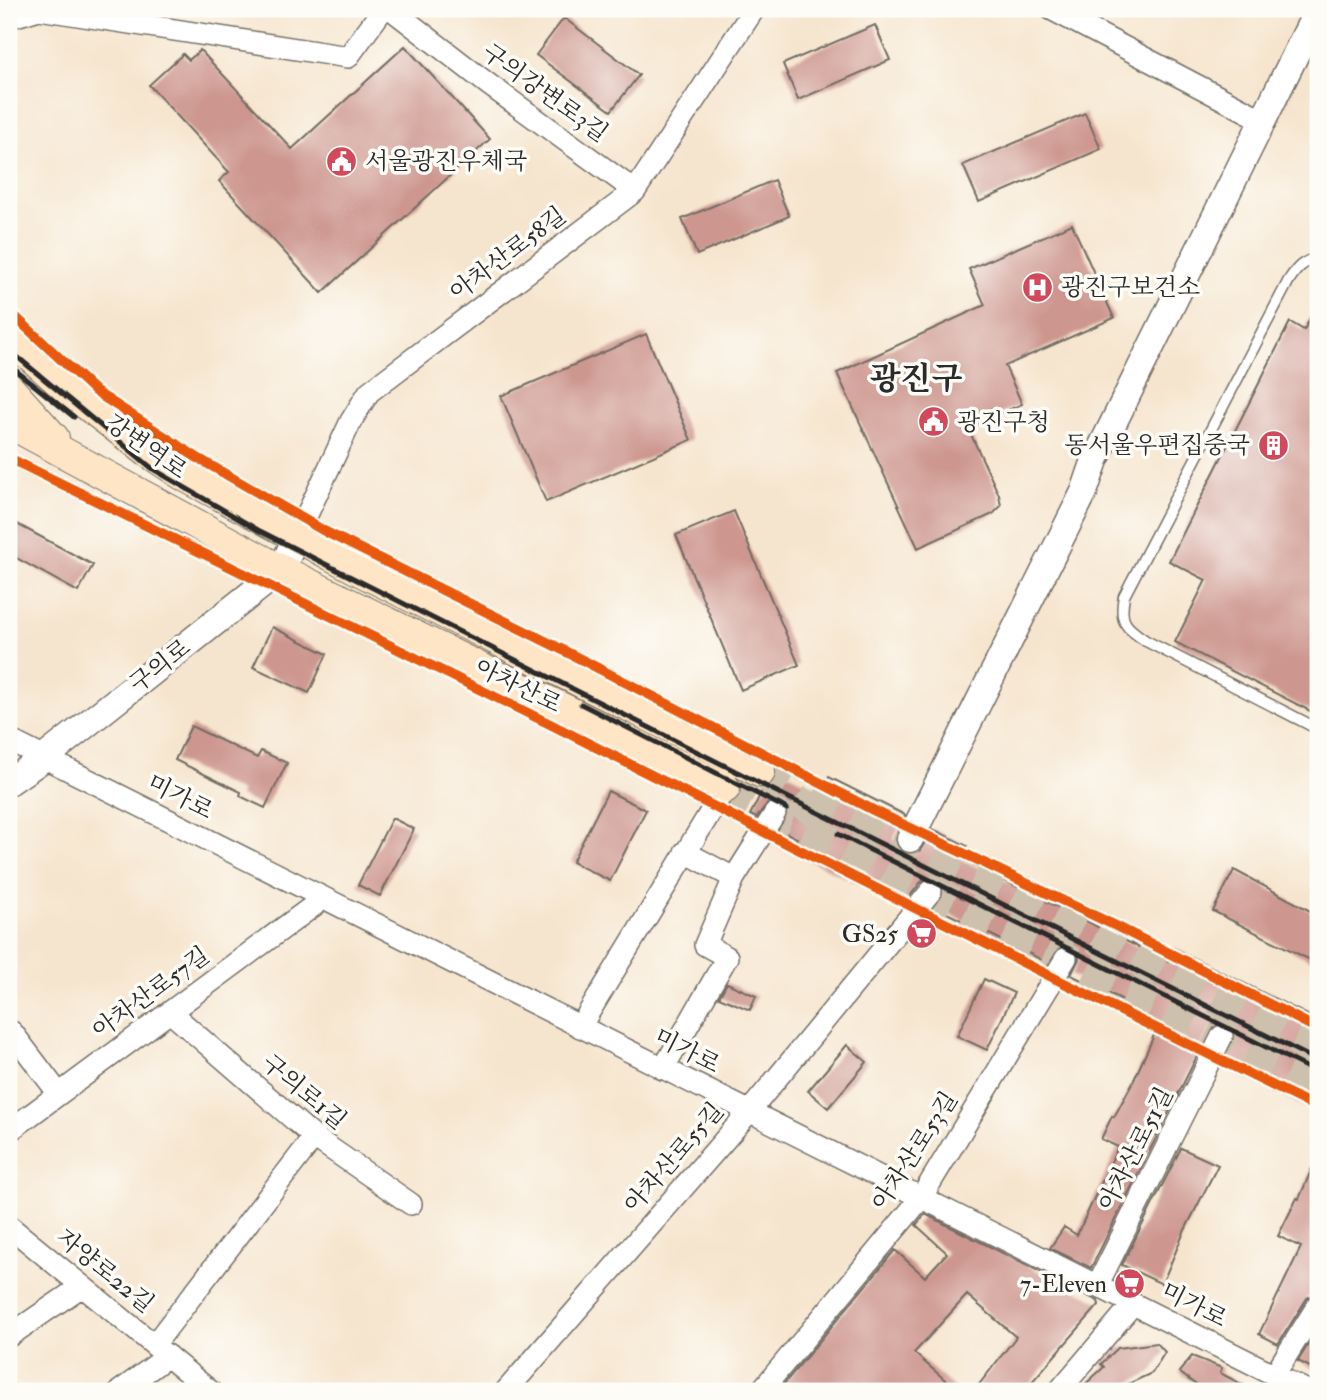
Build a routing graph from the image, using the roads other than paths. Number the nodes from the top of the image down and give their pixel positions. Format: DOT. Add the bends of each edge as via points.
graph roads {
  1 [pos="39,9"];
  2 [pos="383,9"];
  3 [pos="391,9"];
  4 [pos="754,9"];
  5 [pos="1051,9"];
  6 [pos="1318,9"];
  7 [pos="9,18"];
  8 [pos="1263,120"];
  9 [pos="635,191"];
  10 [pos="1318,258"];
  11 [pos="9,337"];
  12 [pos="9,388"];
  13 [pos="9,423"];
  14 [pos="66,452"];
  15 [pos="184,476"];
  16 [pos="296,538"];
  17 [pos="281,570"];
  18 [pos="1318,729"];
  19 [pos="9,740"];
  20 [pos="706,745"];
  21 [pos="44,758"];
  22 [pos="769,766"];
  23 [pos="694,773"];
  24 [pos="9,782"];
  25 [pos="725,788"];
  26 [pos="775,813"];
  27 [pos="912,835"];
  28 [pos="685,852"];
  29 [pos="734,878"];
  30 [pos="931,891"];
  31 [pos="324,898"];
  32 [pos="1066,958"];
  33 [pos="170,1012"];
  34 [pos="580,1027"];
  35 [pos="9,1035"];
  36 [pos="1222,1035"];
  37 [pos="663,1069"];
  38 [pos="59,1094"];
  39 [pos="750,1112"];
  40 [pos="9,1131"];
  41 [pos="314,1137"];
  42 [pos="921,1198"];
  43 [pos="411,1205"];
  44 [pos="9,1226"];
  45 [pos="82,1286"];
  46 [pos="1097,1286"];
  47 [pos="1133,1304"];
  48 [pos="1318,1305"];
  49 [pos="9,1336"];
  50 [pos="161,1350"];
  51 [pos="1290,1385"];
  52 [pos="120,1391"];
  53 [pos="210,1391"];
  54 [pos="506,1391"];
  55 [pos="761,1391"];
  56 [pos="1059,1391"];
  1 -- 2 [label="street" via="348,57"];
  1 -- 7 [label="street"];
  3 -- 9 [label="street, 구의강변로3길"];
  4 -- 9 [label="street, 아차산로58길"];
  5 -- 8 [label="street"];
  6 -- 8 [label="street"];
  8 -- 27 [label="street"];
  9 -- 16 [label="street, 아차산로58길" via="369,392"];
  10 -- 18 [label="lane" via="1298,266 1289,280 1121,611 1124,624 1146,640"];
  11 -- 15 [label="main road, 강변역로" via="74,395"];
  12 -- 14 [label="main road"];
  13 -- 14 [label="main road, 아차산로"];
  14 -- 15 [label="main road, 아차산로"];
  14 -- 17 [label="main road, 아차산로"];
  15 -- 16 [label="main road, 강변역로"];
  16 -- 17 [label="street, 구의로"];
  16 -- 20 [label="main road, 아차산로"];
  17 -- 21 [label="street, 구의로"];
  17 -- 23 [label="main road, 아차산로"];
  19 -- 21 [label="street, 미가로"];
  20 -- 22 [label="main road, 아차산로"];
  20 -- 23 [label="main road"];
  21 -- 24 [label="street, 구의로"];
  21 -- 31 [label="street, 미가로"];
  23 -- 25 [label="main road, 아차산로"];
  25 -- 28 [label="street, 아차산로"];
  26 -- 29 [label="street"];
  28 -- 29 [label="street"];
  28 -- 34 [label="street, 아차산로"];
  29 -- 37 [label="street" via="705,945 727,957"];
  30 -- 39 [label="street, 아차산로55길"];
  31 -- 33 [label="street, 아차산로57길"];
  31 -- 34 [label="street, 미가로"];
  32 -- 42 [label="street, 아차산로53길"];
  33 -- 38 [label="street, 아차산로57길"];
  33 -- 41 [label="street, 구의로1길"];
  34 -- 37 [label="street, 미가로"];
  35 -- 38 [label="street" via="12,1032"];
  36 -- 46 [label="street, 아차산로51길"];
  37 -- 39 [label="street, 미가로"];
  38 -- 40 [label="street, 아차산로57길"];
  39 -- 42 [label="street, 미가로"];
  39 -- 54 [label="street, 아차산로55길"];
  41 -- 43 [label="street, 구의로1길"];
  41 -- 50 [label="street"];
  42 -- 46 [label="street, 미가로"];
  42 -- 55 [label="street, 아차산로53길"];
  44 -- 45 [label="street, 자양로22길"];
  45 -- 49 [label="street"];
  45 -- 50 [label="street, 자양로22길"];
  46 -- 47 [label="street, 미가로"];
  47 -- 51 [label="street, 미가로"];
  47 -- 56 [label="street"];
  48 -- 51 [label="street"];
  50 -- 52 [label="street"];
  50 -- 53 [label="street, 자양로22길"];
}
